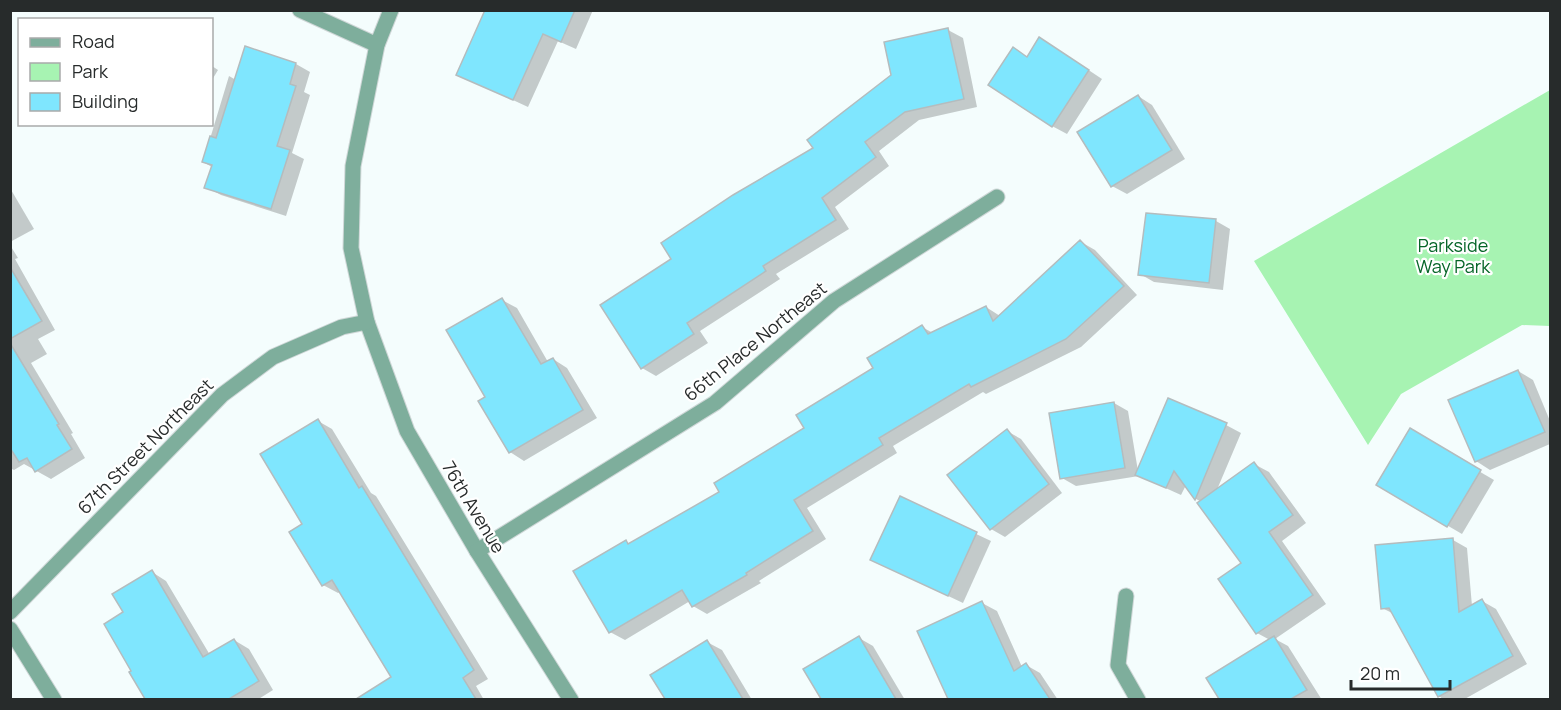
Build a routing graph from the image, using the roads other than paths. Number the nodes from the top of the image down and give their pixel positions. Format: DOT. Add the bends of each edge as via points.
graph roads {
  1 [pos="300,10"];
  2 [pos="391,10"];
  3 [pos="377,45"];
  4 [pos="997,197"];
  5 [pos="367,322"];
  6 [pos="477,551"];
  7 [pos="1126,596"];
  8 [pos="10,612"];
  9 [pos="10,629"];
  10 [pos="54,699"];
  11 [pos="571,699"];
  12 [pos="1138,699"];
  1 -- 3 [label="street"];
  2 -- 3 [label="street"];
  3 -- 5 [label="street" via="353,166 351,248"];
  4 -- 6 [label="street, 66th Place Northeast" via="834,301 715,403"];
  5 -- 6 [label="street, 76th Avenue" via="407,431"];
  5 -- 8 [label="street, 67th Street Northeast" via="342,327 273,357 222,394"];
  6 -- 11 [label="street, 76th Avenue"];
  7 -- 12 [label="street" via="1118,665"];
  9 -- 10 [label="street"];
}
